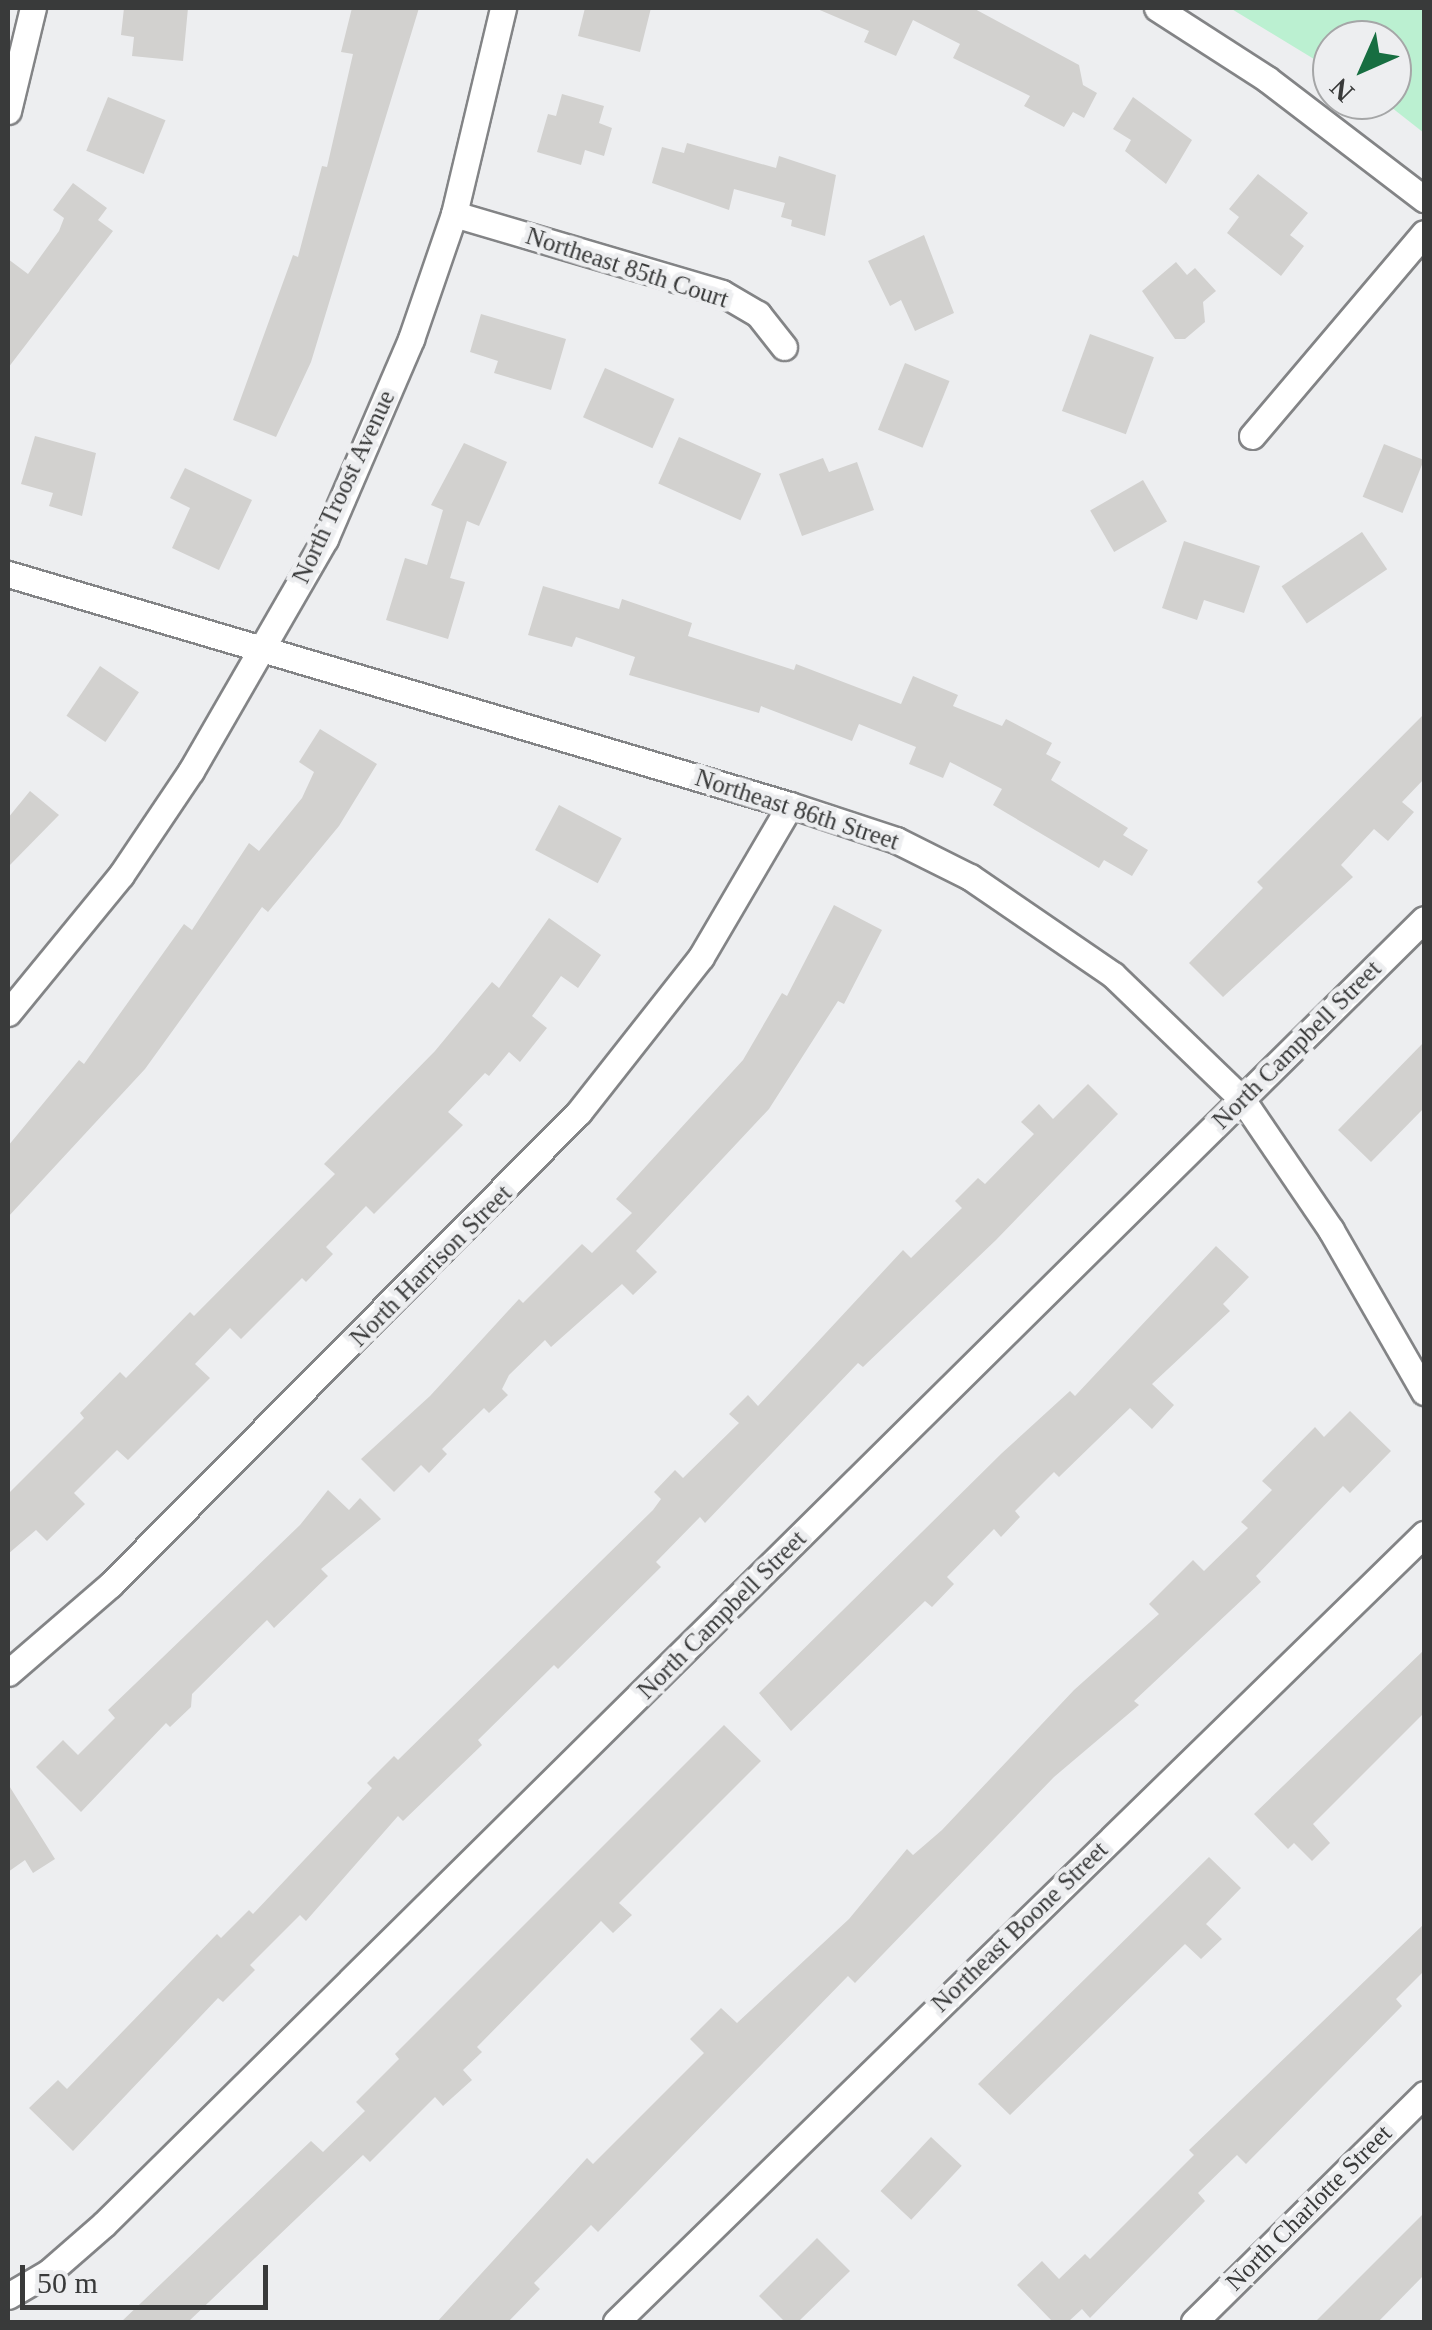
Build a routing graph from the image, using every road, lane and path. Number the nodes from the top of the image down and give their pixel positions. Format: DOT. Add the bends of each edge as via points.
graph roads {
  1 [pos="32,8"];
  2 [pos="503,8"];
  3 [pos="1157,8"];
  4 [pos="8,111"];
  5 [pos="1424,199"];
  6 [pos="454,214"];
  7 [pos="1424,234"];
  8 [pos="784,347"];
  9 [pos="1252,436"];
  10 [pos="8,574"];
  11 [pos="263,651"];
  12 [pos="790,805"];
  13 [pos="1424,919"];
  14 [pos="8,1013"];
  15 [pos="1242,1100"];
  16 [pos="1424,1392"];
  17 [pos="1424,1534"];
  18 [pos="8,1673"];
  19 [pos="1424,2094"];
  20 [pos="8,2296"];
  21 [pos="616,2322"];
  22 [pos="1194,2322"];
  1 -- 4 [label="street"];
  2 -- 6 [label="street, North Troost Avenue"];
  3 -- 5 [label="street" via="1267,79"];
  6 -- 8 [label="street, Northeast 85th Court" via="722,293 758,314"];
  6 -- 11 [label="street, North Troost Avenue" via="411,340 325,539"];
  7 -- 9 [label="street"];
  10 -- 11 [label="street, Northeast 86th Street"];
  11 -- 12 [label="street, Northeast 86th Street"];
  11 -- 14 [label="street, North Troost Avenue" via="121,875"];
  12 -- 15 [label="street, Northeast 86th Street" via="896,840 1042,924 1113,974"];
  12 -- 18 [label="street, North Harrison Street" via="702,957 578,1112 110,1585"];
  13 -- 15 [label="street, North Campbell Street"];
  15 -- 16 [label="street, Northeast 86th Street" via="1331,1230"];
  15 -- 20 [label="street, North Campbell Street" via="104,2224 49,2272"];
  17 -- 21 [label="street, Northeast Boone Street"];
  19 -- 22 [label="street, North Charlotte Street"];
}
